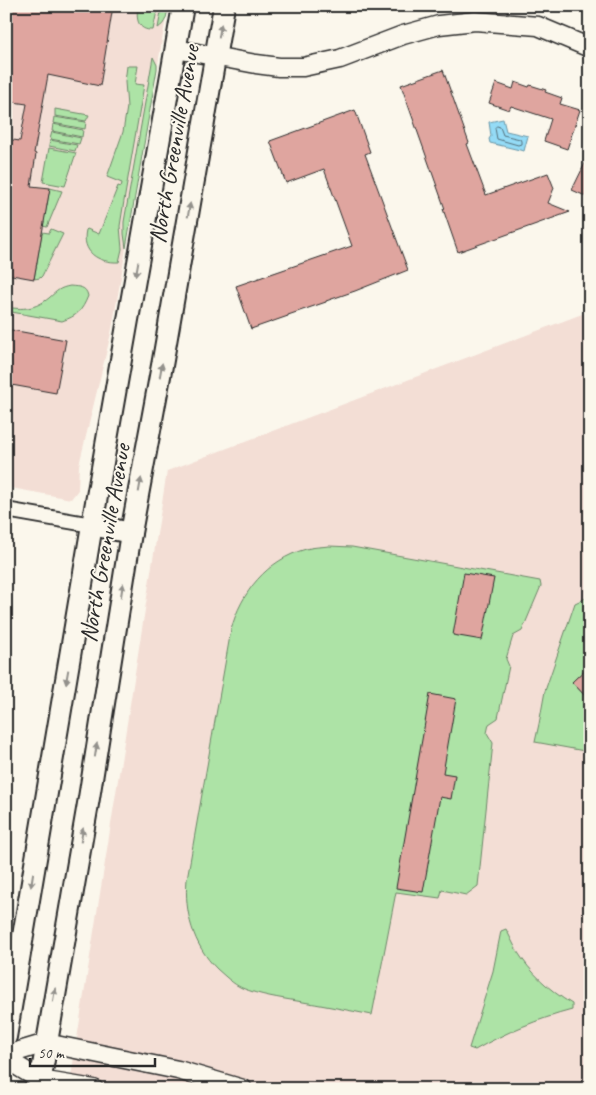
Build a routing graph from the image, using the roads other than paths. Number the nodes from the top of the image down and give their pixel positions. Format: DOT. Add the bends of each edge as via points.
graph roads {
  1 [pos="184,6"];
  2 [pos="224,6"];
  3 [pos="590,48"];
  4 [pos="176,49"];
  5 [pos="215,56"];
  6 [pos="6,510"];
  7 [pos="92,525"];
  8 [pos="131,533"];
  9 [pos="6,1037"];
  10 [pos="46,1043"];
  11 [pos="6,1057"];
  12 [pos="40,1084"];
  13 [pos="94,1089"];
  14 [pos="243,1089"];
  1 -- 4 [label="main road, North Greenville Avenue"];
  5 -- 2 [label="main road, North Greenville Avenue, one-way"];
  3 -- 5 [label="street" via="538,26 475,21 439,25 340,59 303,67 279,67"];
  4 -- 5 [label="street"];
  4 -- 7 [label="main road, North Greenville Avenue, one-way"];
  8 -- 5 [label="main road, North Greenville Avenue, one-way"];
  6 -- 7 [label="street"];
  7 -- 8 [label="main road"];
  7 -- 9 [label="main road, North Greenville Avenue, one-way"];
  10 -- 8 [label="main road, North Greenville Avenue, one-way"];
  10 -- 11 [label="street"];
  10 -- 12 [label="main road, North Greenville Avenue"];
  10 -- 14 [label="street" via="178,1070"];
  11 -- 12 [label="street"];
  12 -- 13 [label="street"];
}
